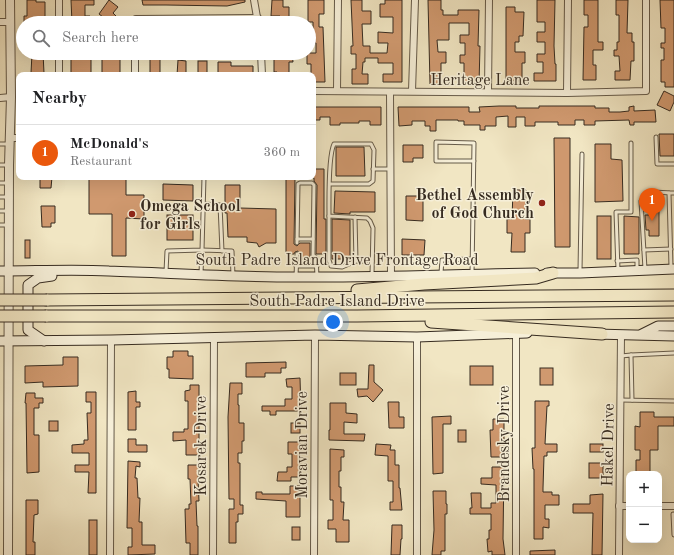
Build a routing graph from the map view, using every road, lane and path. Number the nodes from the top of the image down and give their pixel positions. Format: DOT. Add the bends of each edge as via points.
graph roads {
  1 [pos="10,0"];
  2 [pos="59,0"];
  3 [pos="254,0"];
  4 [pos="338,0"];
  5 [pos="415,0"];
  6 [pos="490,0"];
  7 [pos="568,0"];
  8 [pos="646,0"];
  9 [pos="59,16"];
  10 [pos="257,16"];
  11 [pos="0,22"];
  12 [pos="9,22"];
  13 [pos="59,60"];
  14 [pos="135,60"];
  15 [pos="261,60"];
  16 [pos="59,72"];
  17 [pos="135,72"];
  18 [pos="262,72"];
  19 [pos="337,90"];
  20 [pos="316,91"];
  21 [pos="412,91"];
  22 [pos="390,92"];
  23 [pos="488,92"];
  24 [pos="567,92"];
  25 [pos="11,97"];
  26 [pos="0,98"];
  27 [pos="656,138"];
  28 [pos="16,139"];
  29 [pos="10,141"];
  30 [pos="631,143"];
  31 [pos="0,144"];
  32 [pos="582,154"];
  33 [pos="474,161"];
  34 [pos="674,164"];
  35 [pos="0,165"];
  36 [pos="9,165"];
  37 [pos="373,168"];
  38 [pos="390,169"];
  39 [pos="204,180"];
  40 [pos="0,183"];
  41 [pos="9,183"];
  42 [pos="330,184"];
  43 [pos="669,193"];
  44 [pos="674,193"];
  45 [pos="0,197"];
  46 [pos="9,197"];
  47 [pos="203,204"];
  48 [pos="0,211"];
  49 [pos="9,211"];
  50 [pos="329,216"];
  51 [pos="355,217"];
  52 [pos="9,224"];
  53 [pos="0,225"];
  54 [pos="313,239"];
  55 [pos="670,249"];
  56 [pos="202,250"];
  57 [pos="644,250"];
  58 [pos="222,251"];
  59 [pos="297,254"];
  60 [pos="472,259"];
  61 [pos="356,261"];
  62 [pos="372,261"];
  63 [pos="617,261"];
  64 [pos="296,266"];
  65 [pos="316,266"];
  66 [pos="337,267"];
  67 [pos="673,269"];
  68 [pos="5,271"];
  69 [pos="85,271"];
  70 [pos="641,271"];
  71 [pos="618,272"];
  72 [pos="553,273"];
  73 [pos="580,273"];
  74 [pos="166,274"];
  75 [pos="472,274"];
  76 [pos="200,275"];
  77 [pos="441,275"];
  78 [pos="233,276"];
  79 [pos="296,277"];
  80 [pos="372,277"];
  81 [pos="391,277"];
  82 [pos="317,278"];
  83 [pos="337,278"];
  84 [pos="674,294"];
  85 [pos="289,297"];
  86 [pos="0,300"];
  87 [pos="674,312"];
  88 [pos="0,316"];
  89 [pos="357,316"];
  90 [pos="674,326"];
  91 [pos="516,333"];
  92 [pos="602,334"];
  93 [pos="315,335"];
  94 [pos="621,335"];
  95 [pos="641,335"];
  96 [pos="674,336"];
  97 [pos="214,337"];
  98 [pos="417,337"];
  99 [pos="111,340"];
  100 [pos="4,341"];
  101 [pos="44,341"];
  102 [pos="674,353"];
  103 [pos="631,354"];
  104 [pos="621,356"];
  105 [pos="620,400"];
  106 [pos="632,400"];
  107 [pos="674,401"];
  108 [pos="619,506"];
  109 [pos="626,506"];
  110 [pos="662,506"];
  111 [pos="673,506"];
  112 [pos="673,514"];
  113 [pos="674,535"];
  114 [pos="8,555"];
  115 [pos="110,555"];
  116 [pos="213,555"];
  117 [pos="314,555"];
  118 [pos="417,555"];
  119 [pos="516,555"];
  120 [pos="619,555"];
  1 -- 12 [label="street"];
  2 -- 9 [label="street"];
  3 -- 10 [label="street"];
  4 -- 19 [label="street"];
  5 -- 21 [label="street"];
  6 -- 23 [label="street"];
  7 -- 24 [label="street"];
  8 -- 24 [label="street, Heritage Lane" via="646,91"];
  11 -- 12 [label="street"];
  12 -- 25 [label="street"];
  13 -- 16 [label="street"];
  14 -- 17 [label="street"];
  15 -- 18 [label="street"];
  19 -- 20 [label="street, Heritage Lane"];
  19 -- 22 [label="street, Heritage Lane"];
  21 -- 22 [label="street, Heritage Lane"];
  21 -- 23 [label="street, Heritage Lane"];
  22 -- 38 [label="street"];
  23 -- 24 [label="street, Heritage Lane"];
  25 -- 26 [label="street"];
  25 -- 29 [label="street"];
  27 -- 34 [label="lane" via="656,164"];
  28 -- 29 [label="street"];
  29 -- 31 [label="lane"];
  29 -- 36 [label="street"];
  30 -- 63 [label="lane" via="631,212 616,212"];
  32 -- 73 [label="lane"];
  33 -- 33 [label="lane" via="474,143 436,142 436,160"];
  33 -- 60 [label="lane"];
  35 -- 36 [label="lane"];
  36 -- 41 [label="street"];
  37 -- 38 [label="lane"];
  37 -- 42 [label="lane" via="373,181 368,184"];
  37 -- 42 [label="lane" via="374,150 371,144 334,144"];
  38 -- 81 [label="street"];
  39 -- 47 [label="lane"];
  40 -- 41 [label="lane"];
  41 -- 46 [label="street"];
  42 -- 50 [label="lane"];
  43 -- 44 [label="lane"];
  43 -- 55 [label="lane"];
  43 -- 57 [label="lane" via="650,192 642,198"];
  45 -- 46 [label="lane"];
  46 -- 49 [label="street"];
  47 -- 56 [label="lane"];
  47 -- 58 [label="lane" via="220,205"];
  48 -- 49 [label="lane"];
  49 -- 52 [label="street"];
  50 -- 51 [label="lane"];
  50 -- 66 [label="lane" via="329,260 331,266"];
  51 -- 61 [label="lane"];
  51 -- 62 [label="lane" via="367,218 372,224"];
  52 -- 53 [label="lane"];
  52 -- 68 [label="street"];
  54 -- 54 [label="lane" via="314,185 300,183 297,241"];
  54 -- 65 [label="lane"];
  55 -- 57 [label="lane"];
  55 -- 67 [label="lane"];
  56 -- 58 [label="lane"];
  56 -- 74 [label="lane" via="167,251"];
  56 -- 76 [label="lane"];
  57 -- 70 [label="lane"];
  58 -- 78 [label="lane" via="232,251"];
  59 -- 64 [label="lane"];
  60 -- 75 [label="lane"];
  60 -- 77 [label="lane" via="442,260"];
  61 -- 62 [label="lane"];
  61 -- 66 [label="lane"];
  62 -- 80 [label="lane"];
  63 -- 70 [label="lane" via="637,260"];
  63 -- 71 [label="lane"];
  64 -- 65 [label="lane"];
  64 -- 79 [label="lane"];
  65 -- 82 [label="lane"];
  66 -- 83 [label="lane"];
  67 -- 70 [label="main road, South Padre Island Drive Frontage Road"];
  68 -- 69 [label="main road, South Padre Island Drive Frontage Road"];
  68 -- 100 [label="street"];
  69 -- 74 [label="main road, South Padre Island Drive Frontage Road"];
  69 -- 101 [label="main road" via="38,278 28,285 28,330"];
  70 -- 71 [label="main road, South Padre Island Drive Frontage Road"];
  71 -- 73 [label="main road, South Padre Island Drive Frontage Road"];
  72 -- 73 [label="main road, South Padre Island Drive Frontage Road"];
  72 -- 75 [label="main road, South Padre Island Drive Frontage Road"];
  72 -- 85 [label="highway" via="536,278 424,284"];
  74 -- 76 [label="main road, South Padre Island Drive Frontage Road"];
  75 -- 77 [label="main road, South Padre Island Drive Frontage Road"];
  76 -- 78 [label="main road, South Padre Island Drive Frontage Road"];
  77 -- 81 [label="main road, South Padre Island Drive Frontage Road"];
  78 -- 79 [label="main road, South Padre Island Drive Frontage Road"];
  79 -- 82 [label="main road, South Padre Island Drive Frontage Road"];
  80 -- 81 [label="main road, South Padre Island Drive Frontage Road"];
  80 -- 83 [label="main road, South Padre Island Drive Frontage Road"];
  82 -- 83 [label="main road, South Padre Island Drive Frontage Road"];
  84 -- 85 [label="highway, South Padre Island Drive"];
  85 -- 86 [label="highway, South Padre Island Drive, bridge"];
  87 -- 89 [label="highway, South Padre Island Drive"];
  88 -- 89 [label="highway, South Padre Island Drive, bridge"];
  89 -- 92 [label="highway"];
  90 -- 95 [label="main road" via="658,326"];
  91 -- 92 [label="main road"];
  91 -- 98 [label="main road"];
  91 -- 119 [label="street, Brandesky Drive"];
  92 -- 94 [label="main road"];
  93 -- 97 [label="main road"];
  93 -- 98 [label="main road"];
  93 -- 117 [label="street, Moravian Drive"];
  94 -- 95 [label="main road"];
  94 -- 104 [label="street, Hakel Drive"];
  95 -- 96 [label="main road"];
  97 -- 99 [label="main road"];
  97 -- 116 [label="street, Kosarek Drive"];
  98 -- 118 [label="street"];
  99 -- 101 [label="main road"];
  99 -- 115 [label="street"];
  100 -- 101 [label="main road"];
  100 -- 114 [label="street"];
  102 -- 103 [label="lane"];
  103 -- 104 [label="lane"];
  103 -- 106 [label="lane"];
  104 -- 105 [label="street, Hakel Drive"];
  105 -- 106 [label="lane"];
  105 -- 108 [label="street, Hakel Drive"];
  106 -- 107 [label="lane"];
  108 -- 109 [label="street"];
  108 -- 120 [label="street, Hakel Drive"];
  110 -- 111 [label="street"];
  111 -- 112 [label="lane"];
  112 -- 113 [label="lane"];
}
